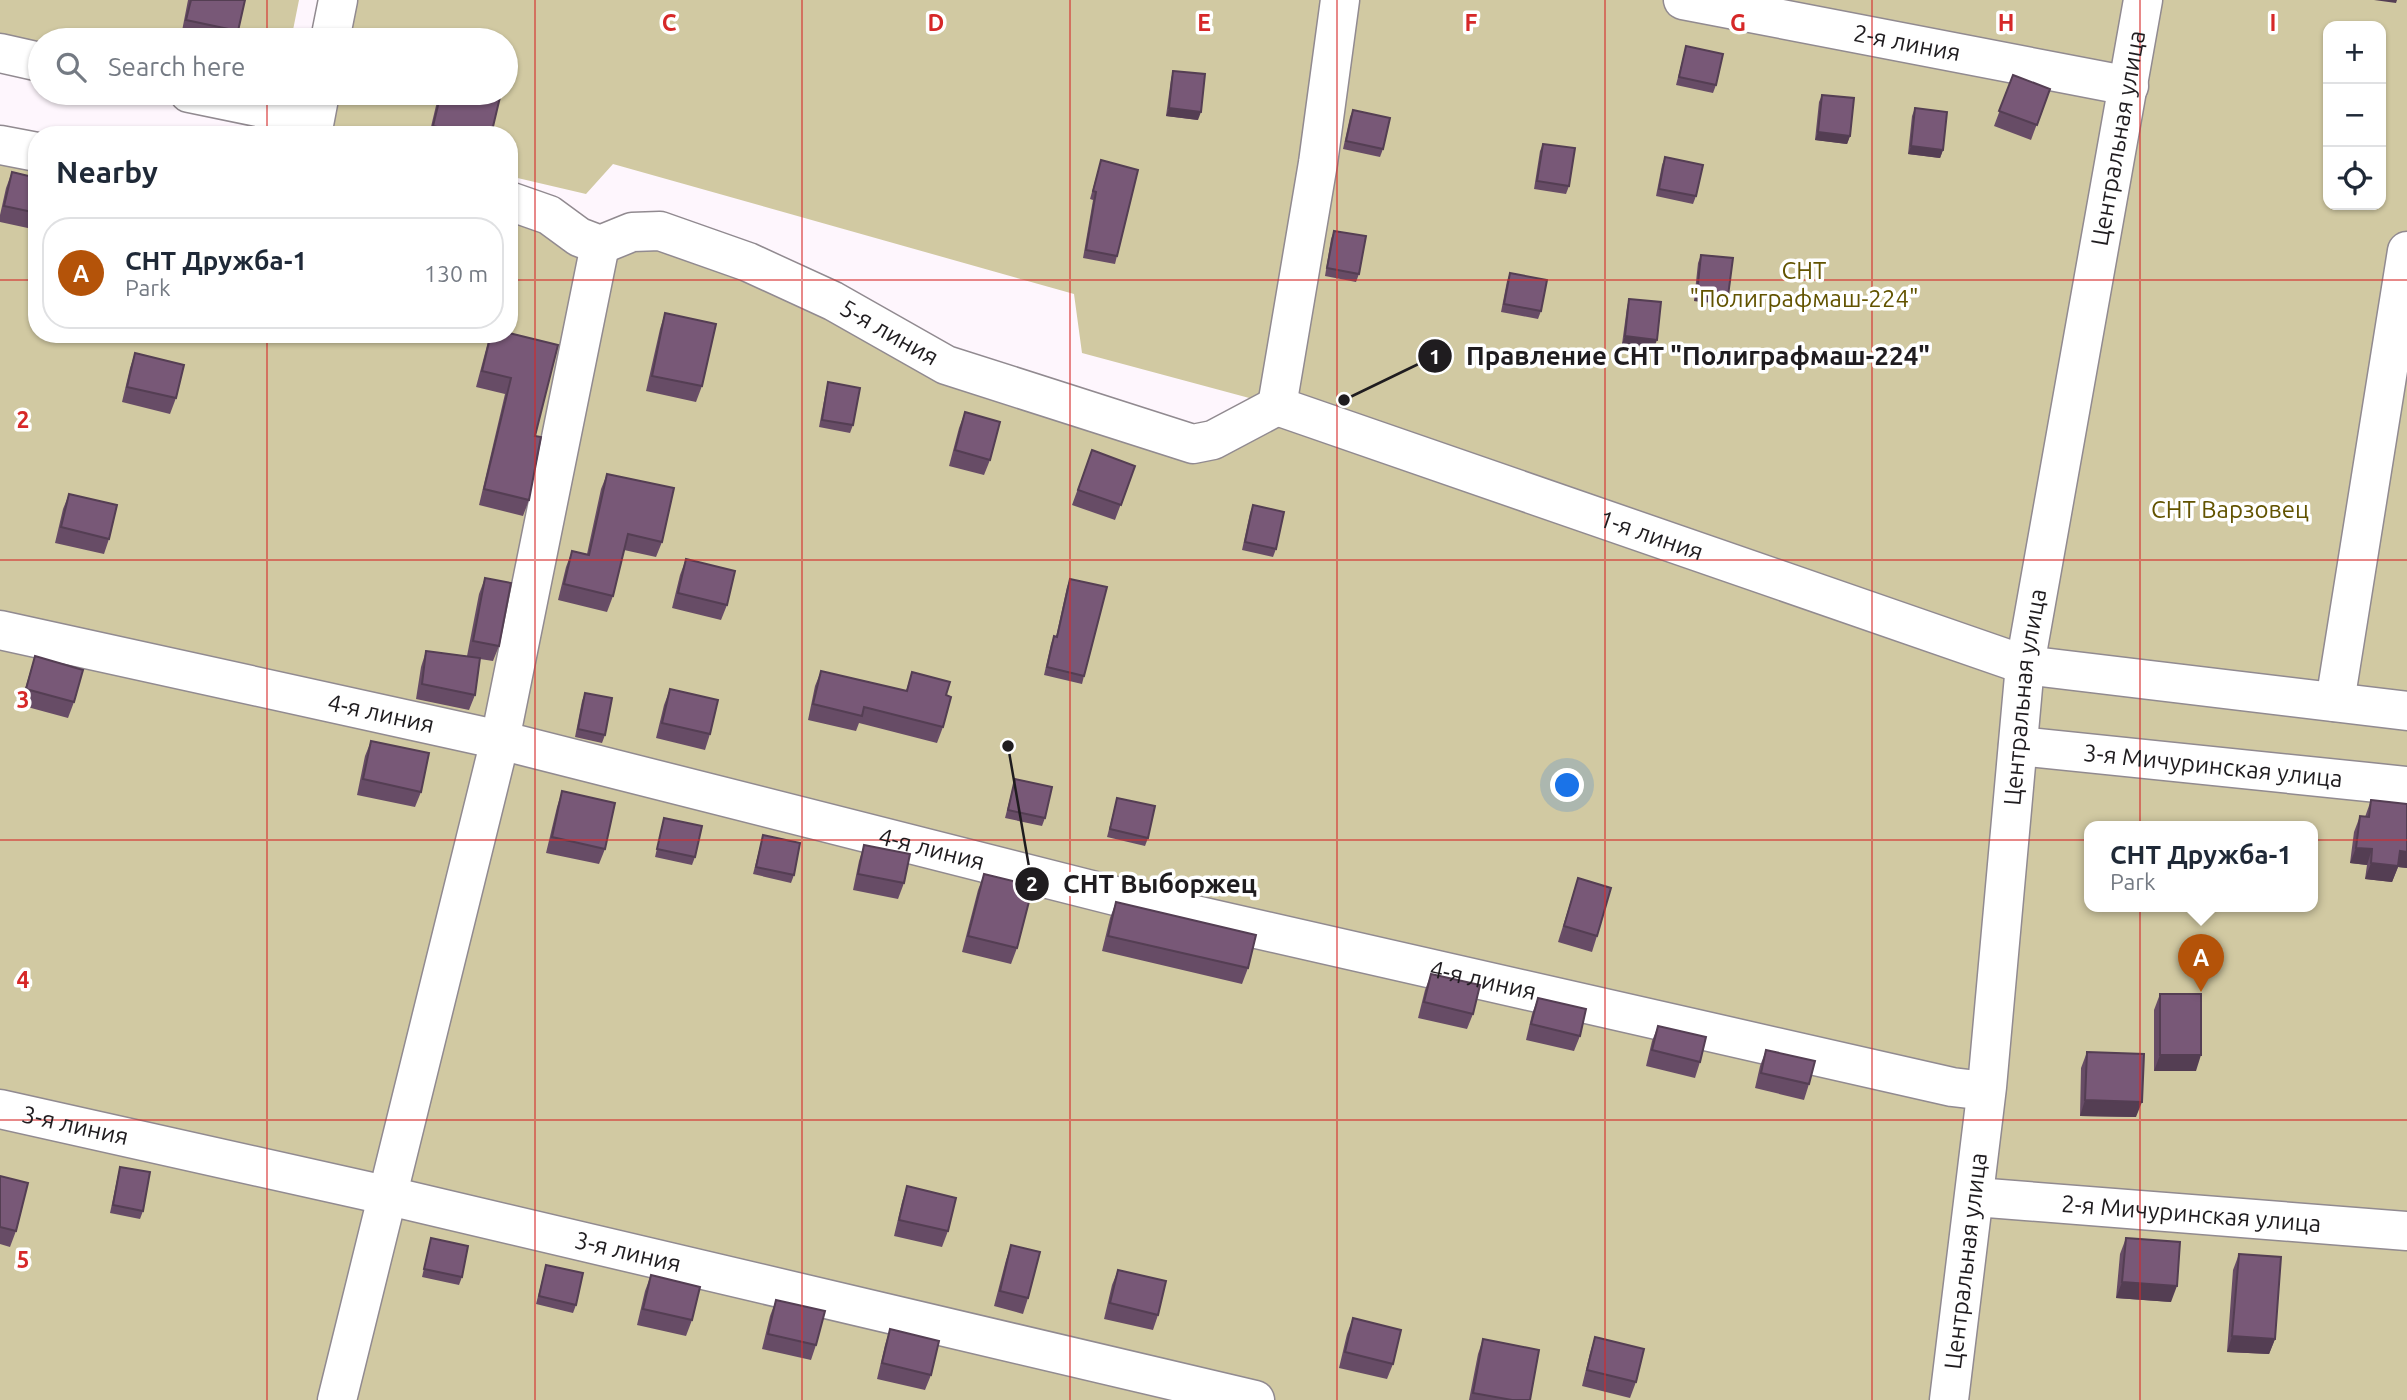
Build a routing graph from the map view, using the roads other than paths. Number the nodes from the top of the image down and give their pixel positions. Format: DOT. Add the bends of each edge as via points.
graph roads {
  1 [pos="338,0"];
  2 [pos="1340,0"];
  3 [pos="1683,0"];
  4 [pos="2143,0"];
  5 [pos="332,28"];
  6 [pos="0,53"];
  7 [pos="28,59"];
  8 [pos="2129,86"];
  9 [pos="248,105"];
  10 [pos="318,105"];
  11 [pos="299,126"];
  12 [pos="314,126"];
  13 [pos="0,145"];
  14 [pos="28,150"];
  15 [pos="518,204"];
  16 [pos="600,245"];
  17 [pos="2407,251"];
  18 [pos="1277,406"];
  19 [pos="0,629"];
  20 [pos="2025,665"];
  21 [pos="2335,702"];
  22 [pos="2407,711"];
  23 [pos="500,740"];
  24 [pos="2018,746"];
  25 [pos="2407,786"];
  26 [pos="1986,1091"];
  27 [pos="0,1109"];
  28 [pos="385,1195"];
  29 [pos="1975,1197"];
  30 [pos="2407,1231"];
  31 [pos="337,1400"];
  32 [pos="1255,1400"];
  33 [pos="1949,1400"];
  1 -- 5 [label="street"];
  2 -- 18 [label="street"];
  3 -- 8 [label="street, 2-я линия"];
  4 -- 8 [label="street, Центральная улица"];
  6 -- 7 [label="street"];
  8 -- 20 [label="street, Центральная улица"];
  9 -- 11 [label="street" via="277,111"];
  10 -- 12 [label="street"];
  13 -- 14 [label="street"];
  15 -- 16 [label="street" via="549,215 579,237"];
  16 -- 18 [label="street, 5-я линия" via="632,232 660,231 748,262 833,301 946,365 1193,444 1213,440"];
  16 -- 23 [label="street"];
  17 -- 21 [label="street"];
  18 -- 20 [label="street, 1-я линия"];
  19 -- 23 [label="street, 4-я линия"];
  20 -- 21 [label="street, 1-я линия"];
  20 -- 24 [label="street, Центральная улица"];
  21 -- 22 [label="street, 1-я линия"];
  23 -- 26 [label="street, 4-я линия" via="1147,904"];
  23 -- 28 [label="street"];
  24 -- 25 [label="street, 3-я Мичуринская улица"];
  24 -- 26 [label="street, Центральная улица"];
  26 -- 29 [label="street, Центральная улица"];
  27 -- 28 [label="street, 3-я линия"];
  28 -- 31 [label="street"];
  28 -- 32 [label="street, 3-я линия"];
  29 -- 30 [label="street, 2-я Мичуринская улица"];
  29 -- 33 [label="street, Центральная улица"];
}
